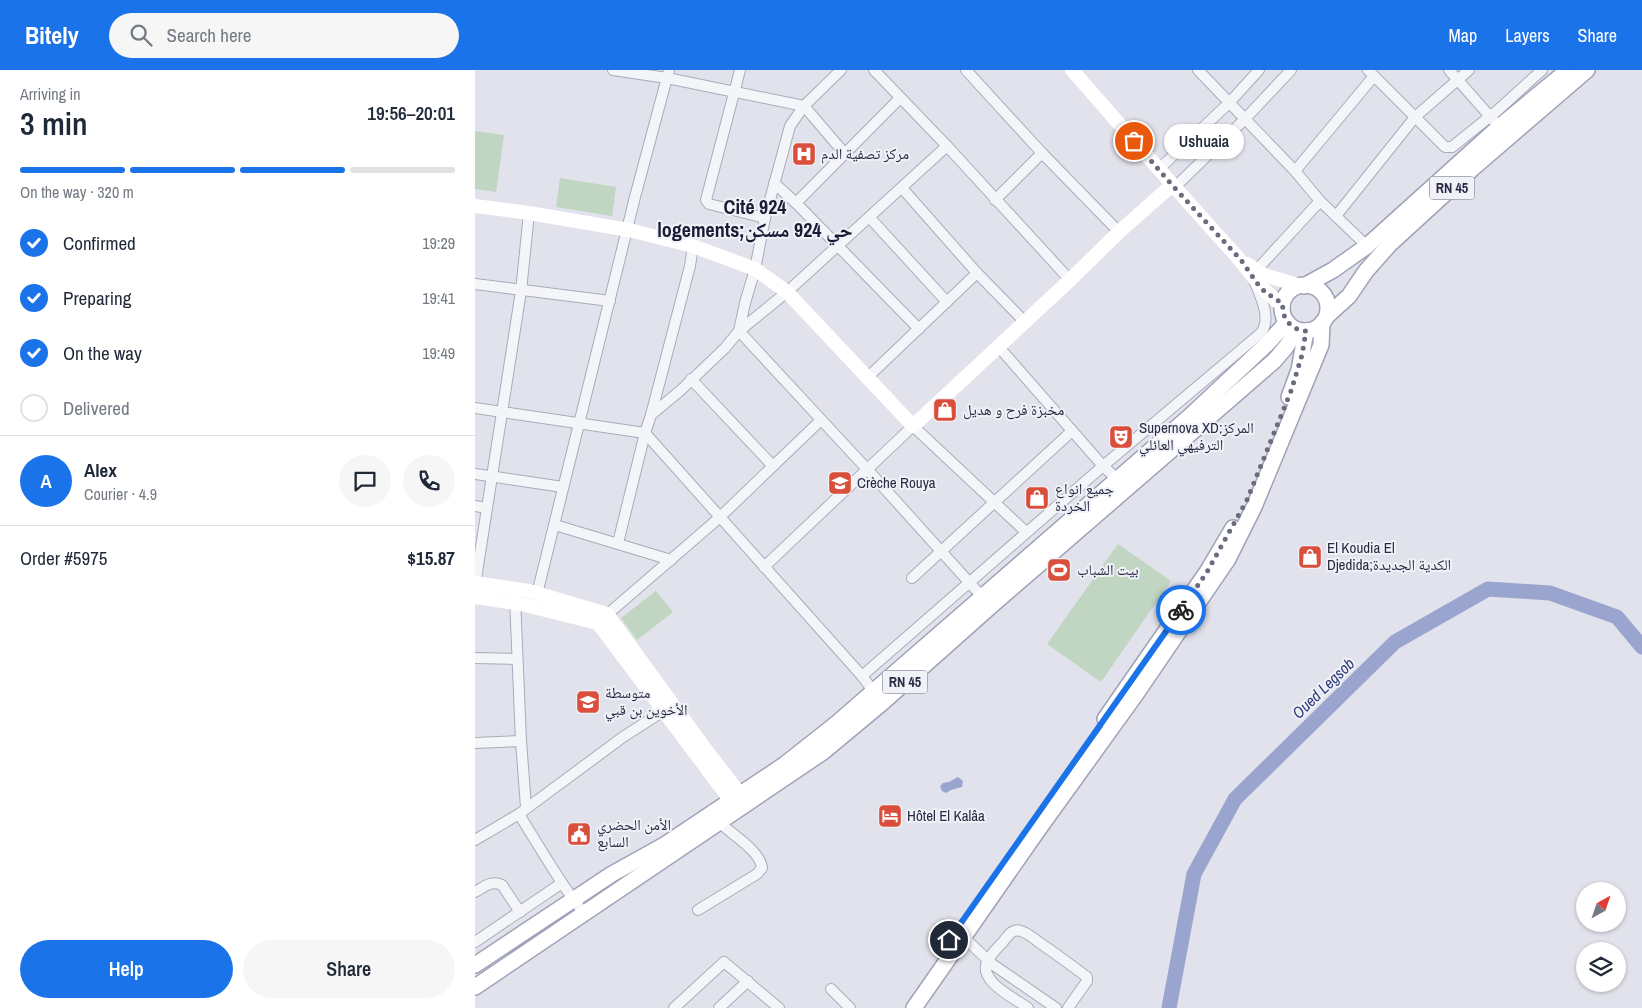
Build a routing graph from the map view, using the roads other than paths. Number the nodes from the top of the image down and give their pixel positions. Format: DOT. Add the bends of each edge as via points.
graph roads {
  1 [pos="613,70"];
  2 [pos="739,70"];
  3 [pos="841,70"];
  4 [pos="874,70"];
  5 [pos="966,70"];
  6 [pos="1072,70"];
  7 [pos="1198,70"];
  8 [pos="1259,70"];
  9 [pos="1291,70"];
  10 [pos="1449,70"];
  11 [pos="1469,70"];
  12 [pos="1542,70"];
  13 [pos="1587,70"];
  14 [pos="1563,71"];
  15 [pos="1371,73"];
  16 [pos="668,74"];
  17 [pos="1458,79"];
  18 [pos="734,92"];
  19 [pos="900,98"];
  20 [pos="1229,103"];
  21 [pos="804,106"];
  22 [pos="1415,117"];
  23 [pos="1245,119"];
  24 [pos="1495,122"];
  25 [pos="947,146"];
  26 [pos="1042,153"];
  27 [pos="845,154"];
  28 [pos="1159,169"];
  29 [pos="1295,171"];
  30 [pos="774,183"];
  31 [pos="1173,186"];
  32 [pos="902,188"];
  33 [pos="995,200"];
  34 [pos="1320,201"];
  35 [pos="796,203"];
  36 [pos="475,206"];
  37 [pos="529,212"];
  38 [pos="1336,216"];
  39 [pos="765,218"];
  40 [pos="870,218"];
  41 [pos="629,230"];
  42 [pos="1119,232"];
  43 [pos="693,246"];
  44 [pos="1367,246"];
  45 [pos="838,247"];
  46 [pos="755,269"];
  47 [pos="977,273"];
  48 [pos="1254,273"];
  49 [pos="1070,280"];
  50 [pos="475,284"];
  51 [pos="1303,286"];
  52 [pos="521,291"];
  53 [pos="787,292"];
  54 [pos="1349,296"];
  55 [pos="610,301"];
  56 [pos="947,302"];
  57 [pos="1283,304"];
  58 [pos="1324,320"];
  59 [pos="1025,322"];
  60 [pos="1297,327"];
  61 [pos="919,329"];
  62 [pos="739,331"];
  63 [pos="1321,345"];
  64 [pos="998,346"];
  65 [pos="1274,361"];
  66 [pos="1297,374"];
  67 [pos="868,377"];
  68 [pos="691,379"];
  69 [pos="475,408"];
  70 [pos="502,412"];
  71 [pos="651,415"];
  72 [pos="821,420"];
  73 [pos="579,424"];
  74 [pos="913,426"];
  75 [pos="1072,431"];
  76 [pos="645,433"];
  77 [pos="772,465"];
  78 [pos="1103,466"];
  79 [pos="866,468"];
  80 [pos="475,474"];
  81 [pos="492,476"];
  82 [pos="1117,479"];
  83 [pos="563,486"];
  84 [pos="995,503"];
  85 [pos="475,506"];
  86 [pos="487,508"];
  87 [pos="719,518"];
  88 [pos="555,525"];
  89 [pos="1026,532"];
  90 [pos="618,543"];
  91 [pos="940,551"];
  92 [pos="671,560"];
  93 [pos="764,566"];
  94 [pos="912,578"];
  95 [pos="968,583"];
  96 [pos="475,584"];
  97 [pos="537,594"];
  98 [pos="515,596"];
  99 [pos="475,597"];
  100 [pos="986,601"];
  101 [pos="603,618"];
  102 [pos="475,658"];
  103 [pos="517,659"];
  104 [pos="862,676"];
  105 [pos="879,697"];
  106 [pos="668,708"];
  107 [pos="475,742"];
  108 [pos="521,742"];
  109 [pos="1057,796"];
  110 [pos="735,797"];
  111 [pos="523,810"];
  112 [pos="715,818"];
  113 [pos="475,840"];
  114 [pos="562,883"];
  115 [pos="475,892"];
  116 [pos="575,898"];
  117 [pos="698,910"];
  118 [pos="520,912"];
  119 [pos="584,914"];
  120 [pos="529,928"];
  121 [pos="960,933"];
  122 [pos="475,942"];
  123 [pos="539,943"];
  124 [pos="988,960"];
  125 [pos="475,965"];
  126 [pos="748,981"];
  127 [pos="475,987"];
  128 [pos="831,989"];
  129 [pos="673,1008"];
  130 [pos="719,1008"];
  131 [pos="779,1008"];
  132 [pos="850,1008"];
  133 [pos="903,1008"];
  134 [pos="914,1008"];
  135 [pos="1028,1008"];
  136 [pos="1056,1008"];
  137 [pos="1068,1008"];
  1 -- 16 [label="street"];
  2 -- 18 [label="street"];
  3 -- 21 [label="street"];
  4 -- 19 [label="street"];
  5 -- 26 [label="street"];
  6 -- 28 [label="street"];
  7 -- 20 [label="street"];
  8 -- 20 [label="street"];
  9 -- 23 [label="street"];
  10 -- 17 [label="street"];
  11 -- 17 [label="street"];
  12 -- 24 [label="street"];
  13 -- 54 [label="main road, RN 45" via="1390,244"];
  14 -- 24 [label="main road, RN 45"];
  15 -- 22 [label="street"];
  15 -- 29 [label="street"];
  16 -- 18 [label="street"];
  16 -- 41 [label="street"];
  17 -- 22 [label="street"];
  17 -- 24 [label="street"];
  18 -- 21 [label="street"];
  18 -- 39 [label="street" via="707,202"];
  19 -- 25 [label="street"];
  19 -- 27 [label="street"];
  20 -- 23 [label="street"];
  20 -- 28 [label="street"];
  21 -- 27 [label="street"];
  21 -- 30 [label="street" via="790,126"];
  22 -- 24 [label="street" via="1449,148"];
  22 -- 38 [label="street"];
  23 -- 29 [label="street"];
  23 -- 31 [label="street"];
  24 -- 44 [label="main road, RN 45"];
  25 -- 32 [label="street"];
  25 -- 33 [label="street"];
  26 -- 33 [label="street"];
  26 -- 42 [label="street"];
  27 -- 35 [label="street"];
  28 -- 31 [label="street"];
  29 -- 34 [label="street"];
  30 -- 35 [label="street"];
  30 -- 39 [label="street"];
  31 -- 42 [label="street"];
  31 -- 48 [label="street"];
  32 -- 40 [label="street"];
  32 -- 47 [label="street"];
  33 -- 49 [label="street"];
  34 -- 38 [label="street"];
  34 -- 48 [label="street"];
  35 -- 45 [label="street"];
  36 -- 37 [label="street"];
  37 -- 41 [label="street"];
  37 -- 52 [label="street"];
  38 -- 44 [label="street"];
  39 -- 46 [label="street"];
  40 -- 45 [label="street"];
  40 -- 56 [label="street"];
  41 -- 43 [label="street"];
  41 -- 55 [label="street"];
  42 -- 49 [label="street"];
  43 -- 46 [label="street"];
  43 -- 71 [label="street"];
  44 -- 51 [label="main road, RN 45"];
  45 -- 53 [label="street"];
  45 -- 61 [label="street"];
  46 -- 53 [label="street"];
  46 -- 62 [label="street"];
  47 -- 56 [label="street"];
  47 -- 59 [label="street"];
  48 -- 51 [label="street"];
  48 -- 57 [label="street" via="1265,292"];
  48 -- 78 [label="street" via="1266,317 1265,329"];
  49 -- 59 [label="street"];
  50 -- 52 [label="street"];
  51 -- 57 [label="main road" via="1287,294"];
  51 -- 58 [label="main road" via="1318,290 1323,295 1328,309"];
  52 -- 55 [label="street"];
  52 -- 70 [label="street"];
  53 -- 62 [label="street"];
  53 -- 67 [label="street"];
  54 -- 58 [label="main road, RN 45"];
  54 -- 63 [label="main road"];
  55 -- 73 [label="street"];
  56 -- 61 [label="street"];
  57 -- 60 [label="main road" via="1284,316"];
  58 -- 60 [label="main road" via="1312,330"];
  58 -- 63 [label="main road"];
  59 -- 64 [label="street"];
  60 -- 65 [label="main road, RN 45" via="1286,348"];
  60 -- 66 [label="main road" via="1302,355"];
  60 -- 82 [label="main road, RN 45" via="1255,355"];
  61 -- 67 [label="street"];
  62 -- 68 [label="street"];
  62 -- 72 [label="street"];
  63 -- 109 [label="main road" via="1254,507 1228,559"];
  64 -- 74 [label="street"];
  64 -- 75 [label="street"];
  65 -- 66 [label="main road" via="1286,362"];
  65 -- 100 [label="main road, RN 45"];
  66 -- 109 [label="main road" via="1247,500 1224,544"];
  67 -- 74 [label="street"];
  68 -- 71 [label="street"];
  68 -- 77 [label="street"];
  69 -- 70 [label="street"];
  70 -- 73 [label="street"];
  70 -- 81 [label="street"];
  71 -- 76 [label="street"];
  72 -- 77 [label="street"];
  72 -- 79 [label="street"];
  73 -- 76 [label="street"];
  73 -- 83 [label="street"];
  74 -- 79 [label="street"];
  74 -- 84 [label="street"];
  75 -- 78 [label="street"];
  75 -- 84 [label="street"];
  76 -- 87 [label="street"];
  76 -- 90 [label="street"];
  77 -- 87 [label="street"];
  78 -- 82 [label="street"];
  78 -- 89 [label="street"];
  79 -- 91 [label="street"];
  79 -- 93 [label="street"];
  80 -- 81 [label="street"];
  81 -- 83 [label="street"];
  81 -- 86 [label="street"];
  82 -- 100 [label="main road, RN 45"];
  83 -- 88 [label="street"];
  84 -- 89 [label="street"];
  84 -- 91 [label="street"];
  85 -- 86 [label="street"];
  86 -- 96 [label="street"];
  87 -- 92 [label="street"];
  87 -- 93 [label="street"];
  88 -- 90 [label="street"];
  88 -- 97 [label="street"];
  89 -- 95 [label="street"];
  90 -- 92 [label="street"];
  91 -- 94 [label="street"];
  91 -- 95 [label="street"];
  92 -- 101 [label="street"];
  93 -- 104 [label="street"];
  95 -- 100 [label="street"];
  95 -- 104 [label="street"];
  96 -- 98 [label="street"];
  97 -- 98 [label="street"];
  97 -- 101 [label="street"];
  98 -- 99 [label="street"];
  98 -- 101 [label="street"];
  98 -- 103 [label="street"];
  100 -- 105 [label="main road, RN 45"];
  101 -- 106 [label="street"];
  102 -- 103 [label="street"];
  103 -- 108 [label="street"];
  104 -- 105 [label="street"];
  105 -- 110 [label="main road, RN 45"];
  105 -- 112 [label="main road, RN 45" via="823,752"];
  106 -- 110 [label="street" via="709,754"];
  106 -- 111 [label="street"];
  107 -- 108 [label="street"];
  108 -- 111 [label="street"];
  109 -- 121 [label="main road"];
  110 -- 112 [label="main road, RN 45"];
  111 -- 113 [label="street"];
  111 -- 114 [label="street"];
  112 -- 116 [label="main road, RN 45"];
  112 -- 117 [label="street" via="754,852 762,868"];
  112 -- 119 [label="main road, RN 45"];
  114 -- 116 [label="street"];
  114 -- 118 [label="street"];
  115 -- 118 [label="street" via="491,883 499,883"];
  116 -- 119 [label="street"];
  116 -- 120 [label="main road, RN 45"];
  118 -- 122 [label="street"];
  119 -- 123 [label="main road, RN 45"];
  120 -- 123 [label="main road"];
  120 -- 125 [label="main road, RN 45"];
  121 -- 124 [label="street"];
  121 -- 133 [label="main road"];
  121 -- 134 [label="main road"];
  123 -- 127 [label="main road, RN 45"];
  124 -- 135 [label="street" via="986,966 990,980"];
  124 -- 136 [label="street"];
  124 -- 137 [label="street" via="1013,931 1023,931 1087,977"];
  126 -- 129 [label="street" via="724,962"];
  126 -- 130 [label="street"];
  126 -- 131 [label="street"];
  128 -- 132 [label="street"];
}
